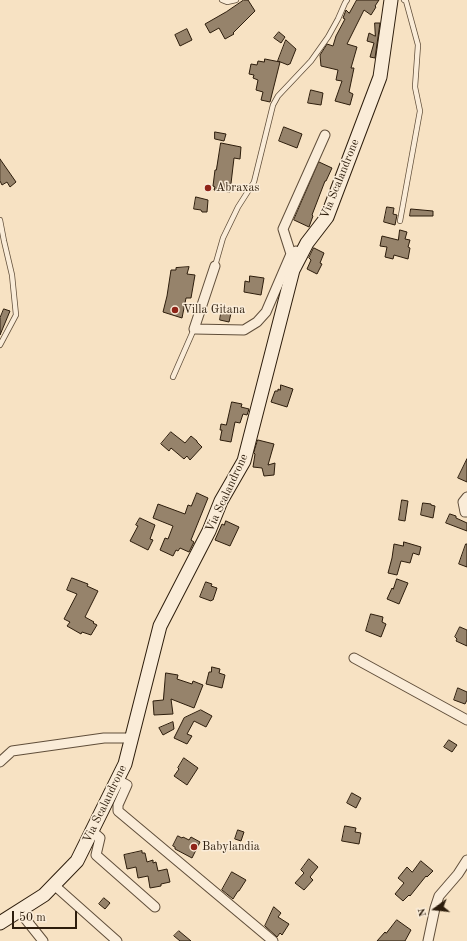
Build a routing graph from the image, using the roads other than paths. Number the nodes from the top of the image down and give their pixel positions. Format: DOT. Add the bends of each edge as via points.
graph roads {
  1 [pos="222,0"];
  2 [pos="236,0"];
  3 [pos="348,0"];
  4 [pos="391,0"];
  5 [pos="404,0"];
  6 [pos="325,135"];
  7 [pos="0,220"];
  8 [pos="400,221"];
  9 [pos="307,243"];
  10 [pos="291,254"];
  11 [pos="215,266"];
  12 [pos="194,329"];
  13 [pos="0,346"];
  14 [pos="173,377"];
  15 [pos="467,497"];
  16 [pos="467,512"];
  17 [pos="354,658"];
  18 [pos="467,720"];
  19 [pos="132,738"];
  20 [pos="0,762"];
  21 [pos="118,780"];
  22 [pos="92,832"];
  23 [pos="467,860"];
  24 [pos="54,885"];
  25 [pos="155,907"];
  26 [pos="19,912"];
  27 [pos="0,923"];
  28 [pos="43,941"];
  29 [pos="117,941"];
  30 [pos="273,941"];
  31 [pos="428,941"];
  1 -- 2 [label="lane"];
  3 -- 11 [label="lane" via="328,37 311,61 273,104 254,182 223,238"];
  4 -- 9 [label="street, Via Scalandrone" via="380,77 326,217"];
  5 -- 8 [label="lane" via="418,45 415,87 420,111"];
  6 -- 10 [label="street" via="283,229"];
  7 -- 13 [label="lane" via="12,275 16,315"];
  9 -- 10 [label="street"];
  9 -- 19 [label="street, Via Scalandrone" via="293,270 244,461 221,501 209,531 160,626"];
  10 -- 12 [label="street" via="266,312 257,322 244,330"];
  11 -- 12 [label="street"];
  12 -- 14 [label="lane"];
  15 -- 16 [label="street" via="464,502"];
  17 -- 18 [label="street"];
  19 -- 20 [label="street" via="104,738 12,751"];
  19 -- 21 [label="street, Via Scalandrone"];
  21 -- 22 [label="street, Via Scalandrone"];
  21 -- 30 [label="street" via="127,785 118,804 118,812"];
  22 -- 24 [label="street, Via Scalandrone" via="77,861"];
  22 -- 25 [label="street" via="100,838 96,855"];
  23 -- 31 [label="street" via="439,896"];
  24 -- 26 [label="street, Via Scalandrone"];
  24 -- 29 [label="street"];
  26 -- 27 [label="street, Via Scalandrone"];
  26 -- 28 [label="street"];
}
